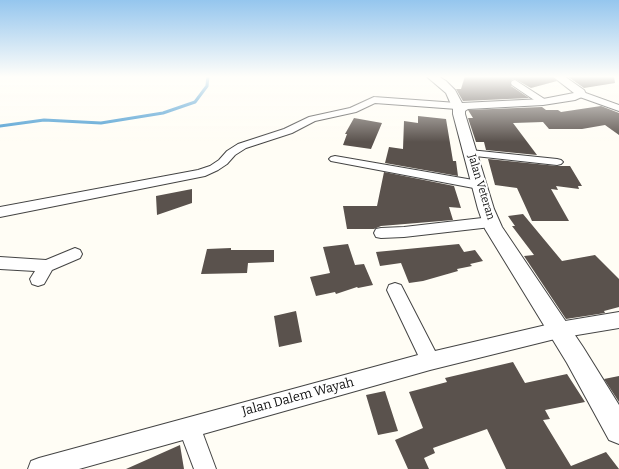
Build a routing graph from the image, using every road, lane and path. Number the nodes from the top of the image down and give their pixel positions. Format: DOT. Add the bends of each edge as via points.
graph roads {
  1 [pos="455,98"];
  2 [pos="537,98"];
  3 [pos="569,98"];
  4 [pos="591,98"];
  5 [pos="543,102"];
  6 [pos="458,108"];
  7 [pos="619,108"];
  8 [pos="470,153"];
  9 [pos="335,159"];
  10 [pos="556,162"];
  11 [pos="479,185"];
  12 [pos="0,212"];
  13 [pos="491,222"];
  14 [pos="381,233"];
  15 [pos="74,254"];
  16 [pos="0,263"];
  17 [pos="47,266"];
  18 [pos="38,279"];
  19 [pos="395,290"];
  20 [pos="619,320"];
  21 [pos="559,330"];
  22 [pos="430,361"];
  23 [pos="189,427"];
  24 [pos="619,430"];
  25 [pos="39,469"];
  26 [pos="205,469"];
  1 -- 6 [label="street, Jalan Veteran"];
  2 -- 5 [label="street"];
  3 -- 5 [label="street"];
  4 -- 7 [label="street"];
  5 -- 6 [label="street"];
  6 -- 8 [label="street, Jalan Veteran"];
  6 -- 12 [label="street" via="374,100 353,110 312,119 288,131 242,146 214,168 201,173"];
  8 -- 10 [label="street"];
  8 -- 11 [label="street, Jalan Veteran"];
  9 -- 11 [label="street"];
  11 -- 13 [label="street, Jalan Veteran"];
  13 -- 14 [label="street"];
  13 -- 21 [label="street, Jalan Veteran"];
  15 -- 17 [label="street"];
  16 -- 17 [label="street"];
  17 -- 18 [label="street"];
  19 -- 22 [label="street"];
  20 -- 21 [label="street, Jalan Dalem Wayah"];
  21 -- 22 [label="street, Jalan Dalem Wayah"];
  21 -- 24 [label="street, Jalan Veteran"];
  22 -- 23 [label="street, Jalan Dalem Wayah"];
  23 -- 25 [label="street, Jalan Dalem Wayah"];
  23 -- 26 [label="street"];
}
